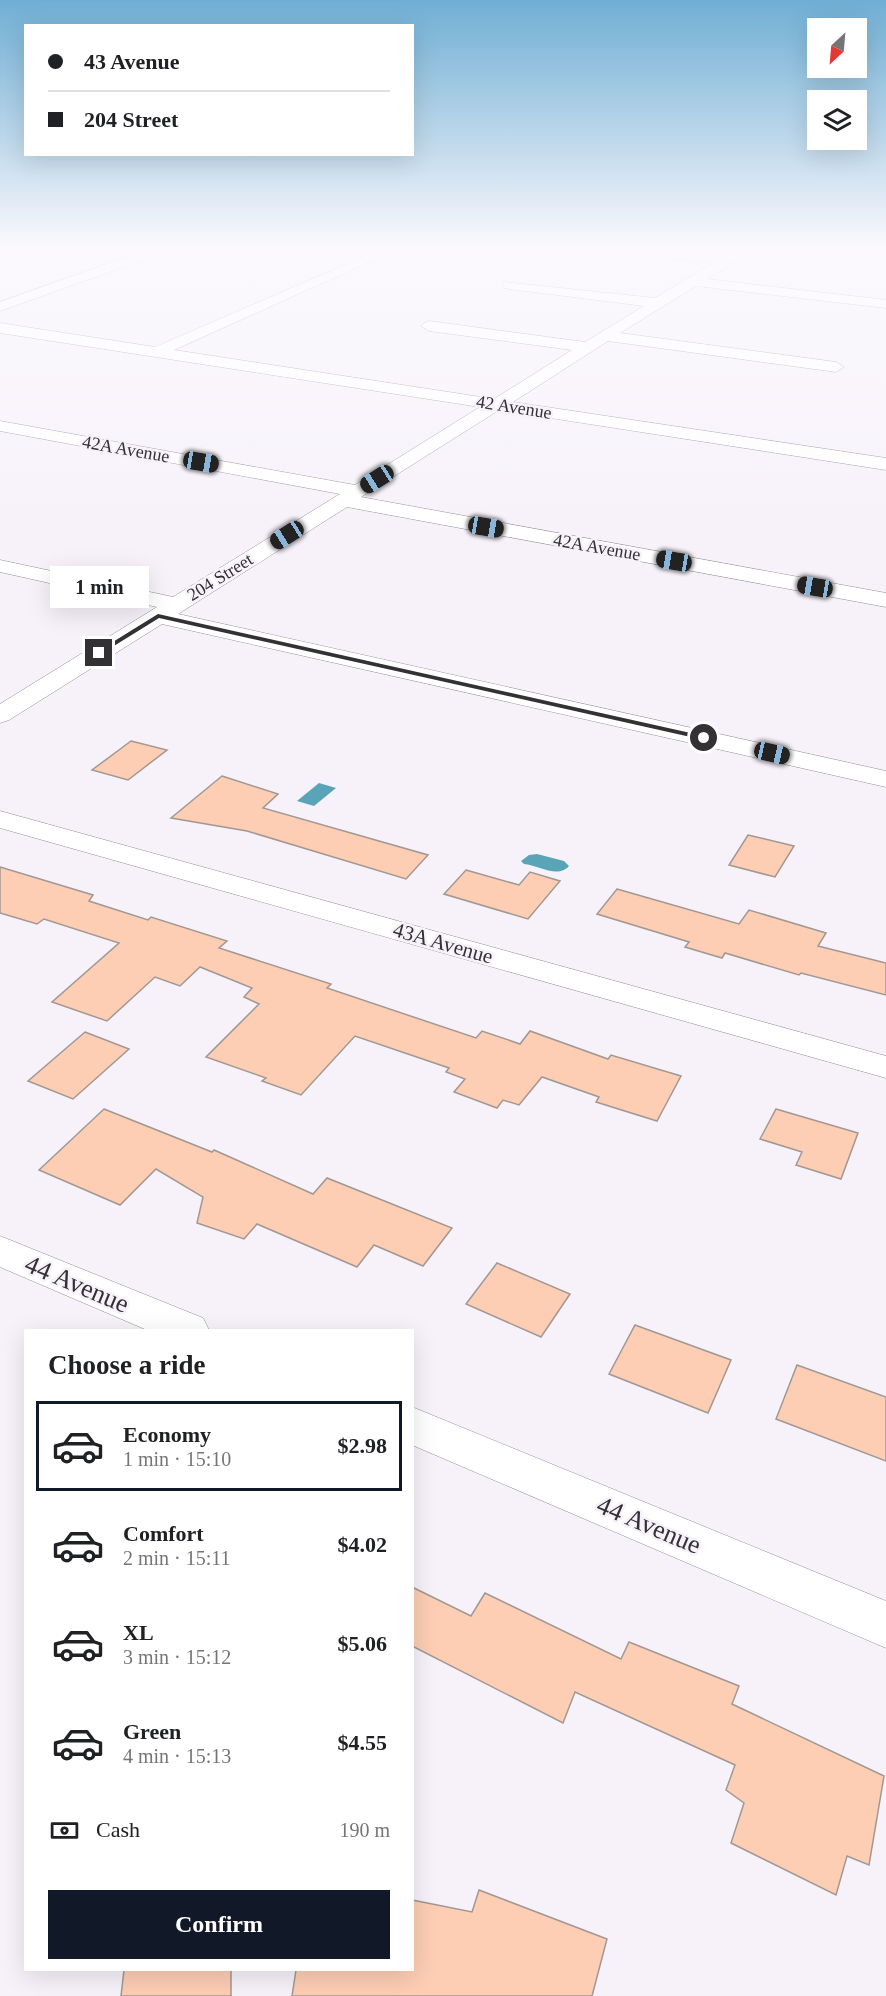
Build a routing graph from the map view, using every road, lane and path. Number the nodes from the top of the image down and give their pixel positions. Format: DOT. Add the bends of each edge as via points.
graph roads {
  1 [pos="86,341"];
  2 [pos="182,341"];
  3 [pos="542,341"];
  4 [pos="596,341"];
  5 [pos="643,341"];
  6 [pos="586,347"];
  7 [pos="157,352"];
  8 [pos="837,367"];
  9 [pos="496,404"];
  10 [pos="0,426"];
  11 [pos="886,464"];
  12 [pos="351,496"];
  13 [pos="0,566"];
  14 [pos="886,600"];
  15 [pos="167,610"];
  16 [pos="0,715"];
  17 [pos="886,779"];
  18 [pos="0,819"];
  19 [pos="886,1067"];
  20 [pos="0,1251"];
  21 [pos="186,1329"];
  22 [pos="414,1426"];
  23 [pos="886,1625"];
  1 -- 7 [label="street, 42 Avenue"];
  2 -- 7 [label="street"];
  3 -- 6 [label="street"];
  4 -- 6 [label="street, 204 Street"];
  5 -- 8 [label="street"];
  6 -- 9 [label="street, 204 Street"];
  7 -- 9 [label="street, 42 Avenue"];
  9 -- 11 [label="street, 42 Avenue"];
  9 -- 12 [label="street, 204 Street"];
  10 -- 12 [label="street, 42A Avenue"];
  12 -- 14 [label="street, 42A Avenue"];
  12 -- 15 [label="street, 204 Street"];
  13 -- 15 [label="street"];
  15 -- 16 [label="street, 204 Street"];
  15 -- 17 [label="street"];
  18 -- 19 [label="street, 43A Avenue"];
  20 -- 21 [label="street, 44 Avenue"];
  22 -- 23 [label="street, 44 Avenue"];
}
